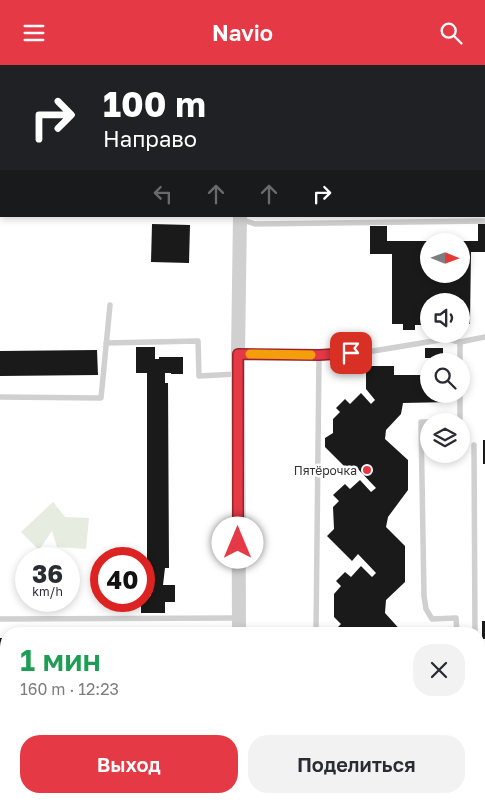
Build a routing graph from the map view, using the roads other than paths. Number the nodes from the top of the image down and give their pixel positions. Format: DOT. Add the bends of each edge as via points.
graph roads {
  1 [pos="240,218"];
  2 [pos="485,221"];
  3 [pos="110,305"];
  4 [pos="485,337"];
  5 [pos="470,340"];
  6 [pos="106,343"];
  7 [pos="422,343"];
  8 [pos="238,354"];
  9 [pos="319,355"];
  10 [pos="238,374"];
  11 [pos="0,397"];
  12 [pos="474,445"];
  13 [pos="422,463"];
  14 [pos="239,618"];
  15 [pos="0,619"];
  16 [pos="239,627"];
  17 [pos="316,627"];
  18 [pos="457,627"];
  19 [pos="475,627"];
  1 -- 2 [label="lane" via="255,224"];
  1 -- 8 [label="street"];
  3 -- 6 [label="lane"];
  4 -- 5 [label="lane"];
  6 -- 10 [label="lane" via="198,341 200,375"];
  6 -- 11 [label="lane" via="102,397"];
  7 -- 9 [label="lane" via="367,352"];
  8 -- 9 [label="lane"];
  8 -- 10 [label="street"];
  9 -- 17 [label="lane"];
  10 -- 14 [label="street"];
  12 -- 19 [label="lane"];
  13 -- 18 [label="lane" via="426,609 432,619 456,618"];
  14 -- 15 [label="lane"];
  14 -- 16 [label="street"];
}
